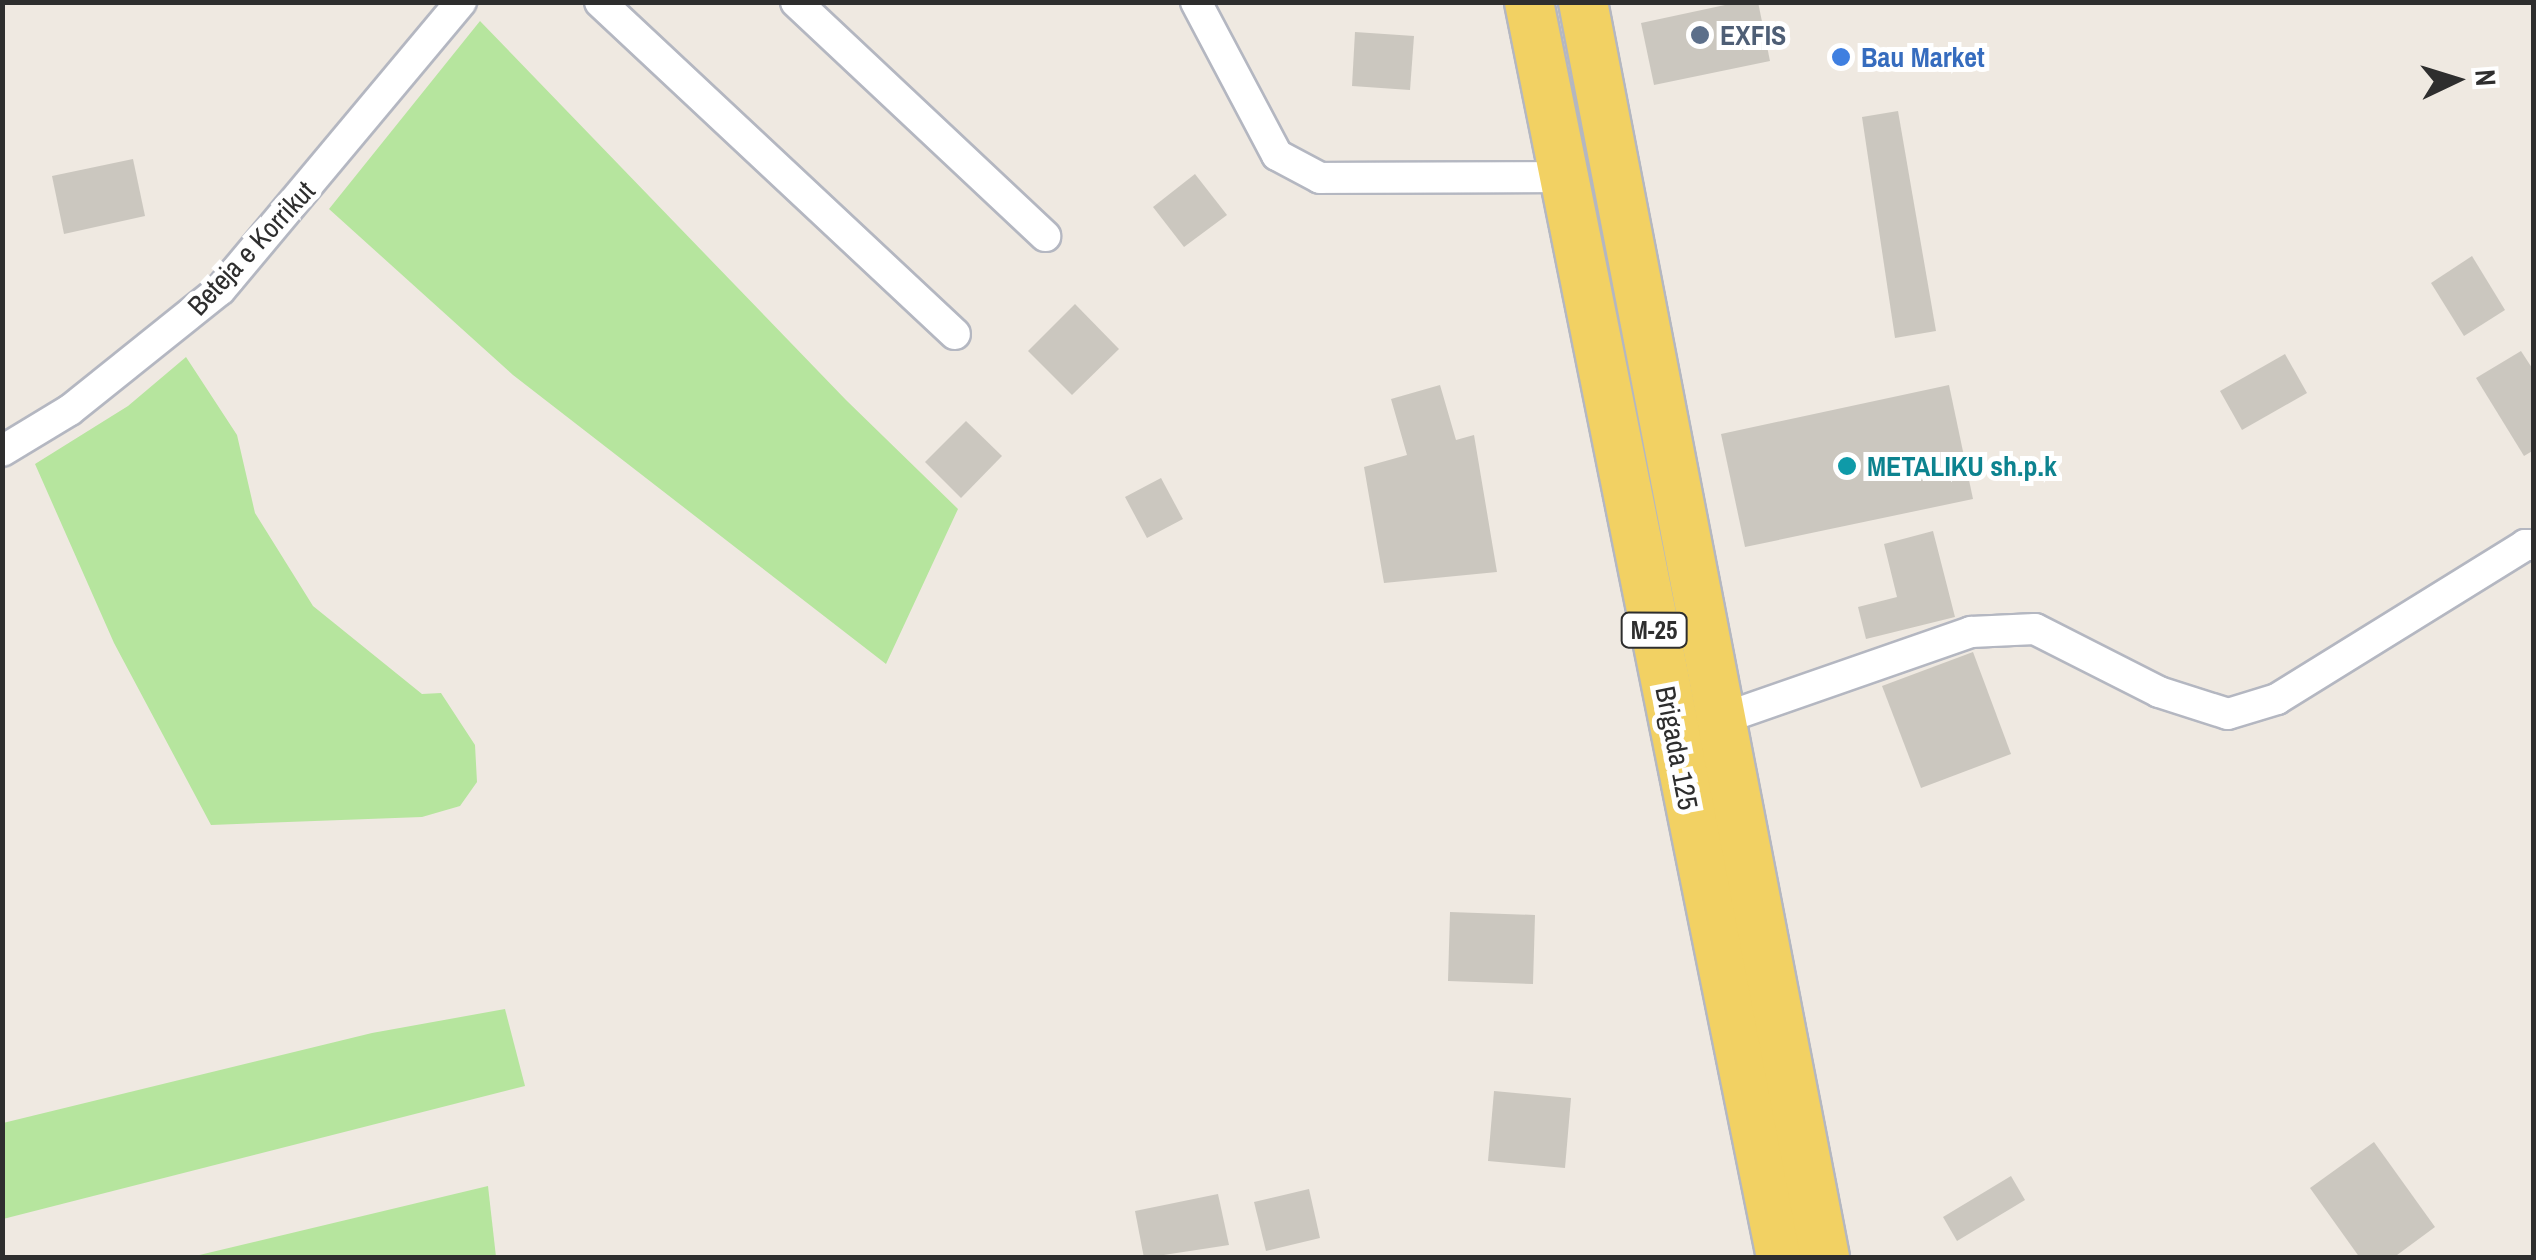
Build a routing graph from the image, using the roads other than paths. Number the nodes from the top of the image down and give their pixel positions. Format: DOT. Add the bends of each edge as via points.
graph roads {
  1 [pos="461,2"];
  2 [pos="600,2"];
  3 [pos="796,2"];
  4 [pos="1196,2"];
  5 [pos="1529,2"];
  6 [pos="1583,2"];
  7 [pos="1566,177"];
  8 [pos="1045,236"];
  9 [pos="955,334"];
  10 [pos="2,451"];
  11 [pos="2534,544"];
  12 [pos="1724,718"];
  13 [pos="1780,1258"];
  14 [pos="1826,1258"];
  1 -- 10 [label="street, Beteja e Korrikut" via="220,290 70,410"];
  2 -- 9 [label="street"];
  3 -- 8 [label="street"];
  4 -- 7 [label="street" via="1277,155 1320,178"];
  5 -- 7 [label="main road, Brigada 125 / M-25"];
  6 -- 12 [label="main road, Brigada 125 / M-25"];
  7 -- 13 [label="main road, Brigada 125 / M-25"];
  11 -- 12 [label="street" via="2277,699 2228,714 2159,692 2035,628 1971,632"];
  12 -- 14 [label="main road, Brigada 125 / M-25"];
}
